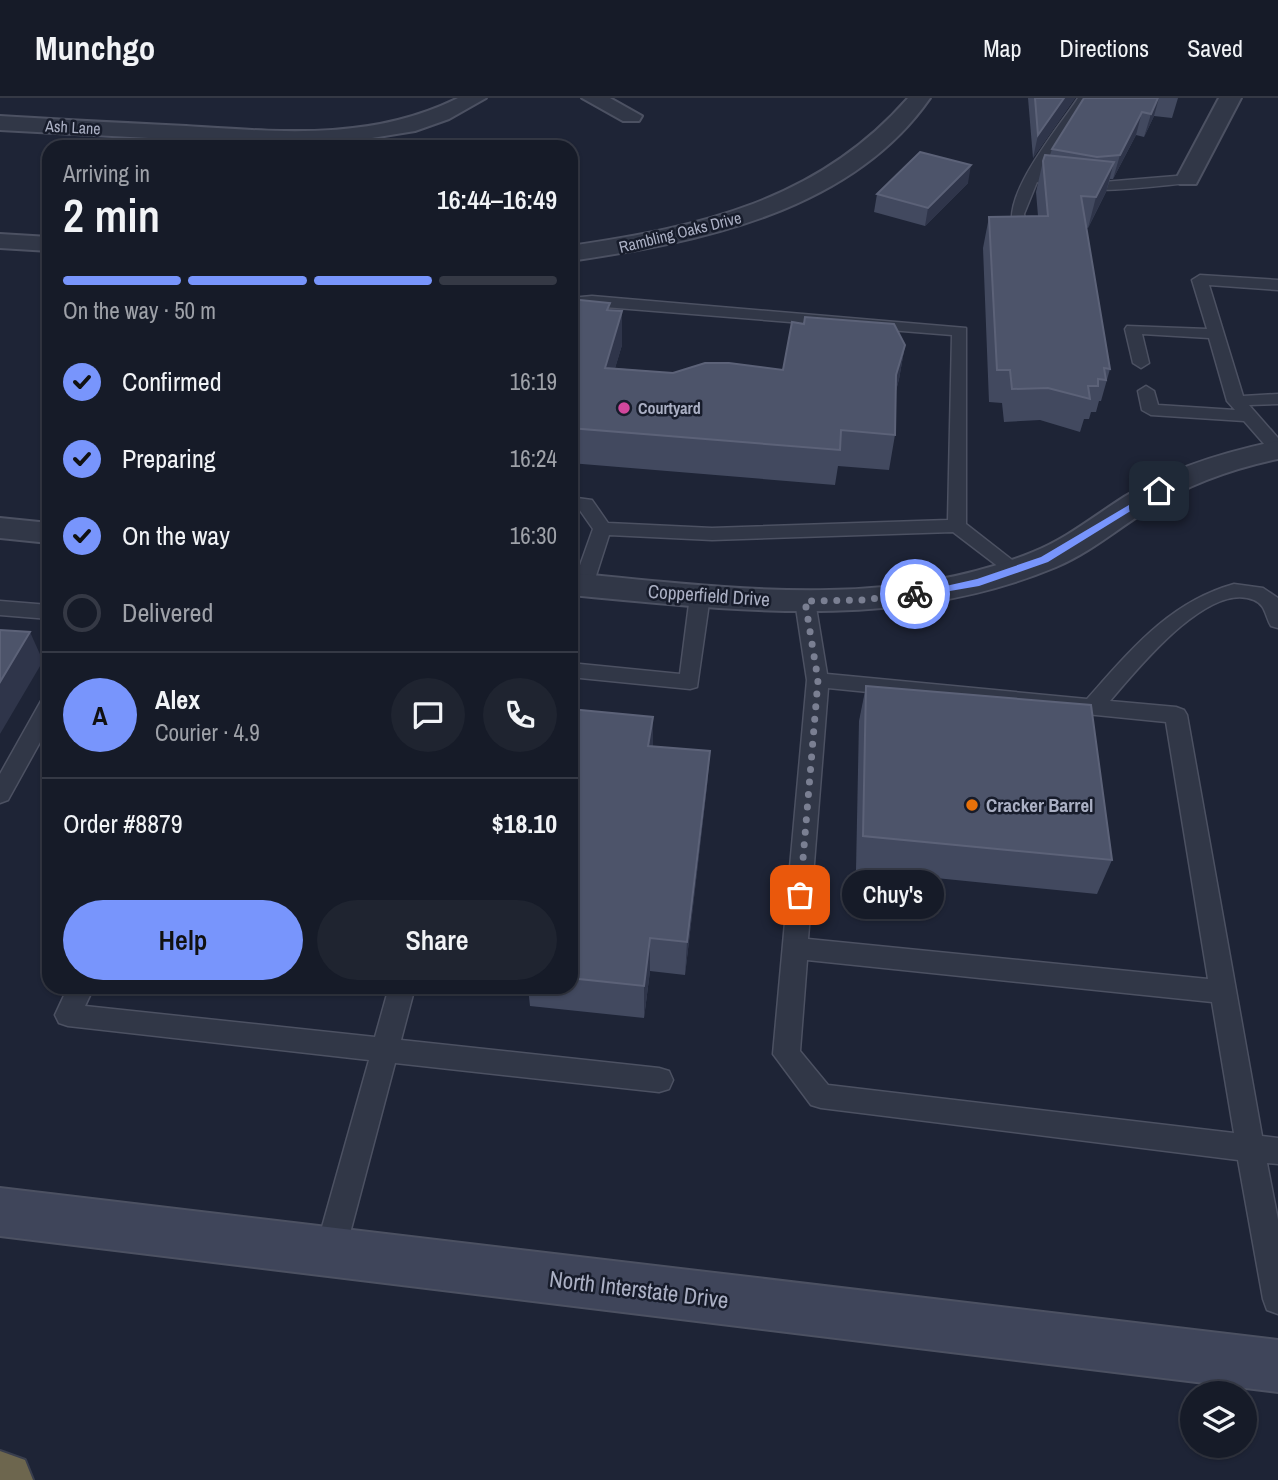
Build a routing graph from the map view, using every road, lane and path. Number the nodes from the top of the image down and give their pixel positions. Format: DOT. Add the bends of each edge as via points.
graph roads {
  1 [pos="475,98"];
  2 [pos="593,98"];
  3 [pos="919,98"];
  4 [pos="1084,98"];
  5 [pos="1230,98"];
  6 [pos="631,116"];
  7 [pos="0,123"];
  8 [pos="1032,176"];
  9 [pos="1188,179"];
  10 [pos="1020,232"];
  11 [pos="0,241"];
  12 [pos="42,244"];
  13 [pos="578,253"];
  14 [pos="1278,285"];
  15 [pos="578,302"];
  16 [pos="1216,334"];
  17 [pos="1140,363"];
  18 [pos="1146,391"];
  19 [pos="1278,399"];
  20 [pos="1236,401"];
  21 [pos="1249,416"];
  22 [pos="1278,449"];
  23 [pos="578,504"];
  24 [pos="957,526"];
  25 [pos="0,528"];
  26 [pos="601,529"];
  27 [pos="42,532"];
  28 [pos="1015,570"];
  29 [pos="578,583"];
  30 [pos="578,585"];
  31 [pos="700,596"];
  32 [pos="805,601"];
  33 [pos="0,608"];
  34 [pos="42,611"];
  35 [pos="1278,621"];
  36 [pos="578,671"];
  37 [pos="818,680"];
  38 [pos="1093,706"];
  39 [pos="42,719"];
  40 [pos="0,794"];
  41 [pos="796,948"];
  42 [pos="1224,992"];
  43 [pos="78,994"];
  44 [pos="400,994"];
  45 [pos="384,1051"];
  46 [pos="659,1080"];
  47 [pos="1250,1148"];
  48 [pos="1278,1151"];
  49 [pos="0,1212"];
  50 [pos="330,1252"];
  51 [pos="1278,1299"];
  52 [pos="1278,1366"];
  1 -- 7 [label="street, Ash Lane" via="415,125 338,137"];
  2 -- 6 [label="street"];
  3 -- 13 [label="street, Rambling Oaks Drive" via="874,148 800,194 731,222"];
  4 -- 8 [label="lane"];
  5 -- 9 [label="street"];
  8 -- 9 [label="lane" via="1093,189"];
  8 -- 10 [label="lane" via="1018,204"];
  11 -- 12 [label="street"];
  14 -- 16 [label="lane" via="1200,280"];
  15 -- 24 [label="lane" via="960,331"];
  16 -- 17 [label="lane" via="1133,329"];
  16 -- 20 [label="lane"];
  18 -- 21 [label="lane" via="1151,410"];
  19 -- 20 [label="lane"];
  20 -- 21 [label="lane"];
  21 -- 22 [label="lane"];
  22 -- 28 [label="street, Copperfield Drive" via="1240,457 1180,480 1045,560"];
  23 -- 26 [label="lane" via="585,504"];
  24 -- 26 [label="lane" via="712,534"];
  24 -- 28 [label="lane"];
  25 -- 27 [label="street"];
  26 -- 29 [label="lane"];
  28 -- 32 [label="street, Copperfield Drive" via="929,592"];
  30 -- 31 [label="street, Copperfield Drive"];
  31 -- 32 [label="street, Copperfield Drive"];
  31 -- 36 [label="lane" via="690,682"];
  32 -- 37 [label="lane"];
  33 -- 34 [label="lane"];
  35 -- 38 [label="lane" via="1273,605 1255,593 1233,592 1202,601 1167,625"];
  37 -- 38 [label="lane"];
  37 -- 41 [label="lane"];
  38 -- 42 [label="lane" via="1176,715"];
  39 -- 40 [label="lane"];
  41 -- 42 [label="lane"];
  41 -- 47 [label="lane" via="786,1054 821,1096"];
  42 -- 47 [label="lane"];
  43 -- 45 [label="lane" via="68,1015"];
  44 -- 45 [label="lane"];
  45 -- 46 [label="lane"];
  45 -- 50 [label="lane"];
  47 -- 48 [label="lane"];
  47 -- 51 [label="lane"];
  49 -- 50 [label="main road, North Interstate Drive"];
  50 -- 52 [label="main road, North Interstate Drive"];
}
